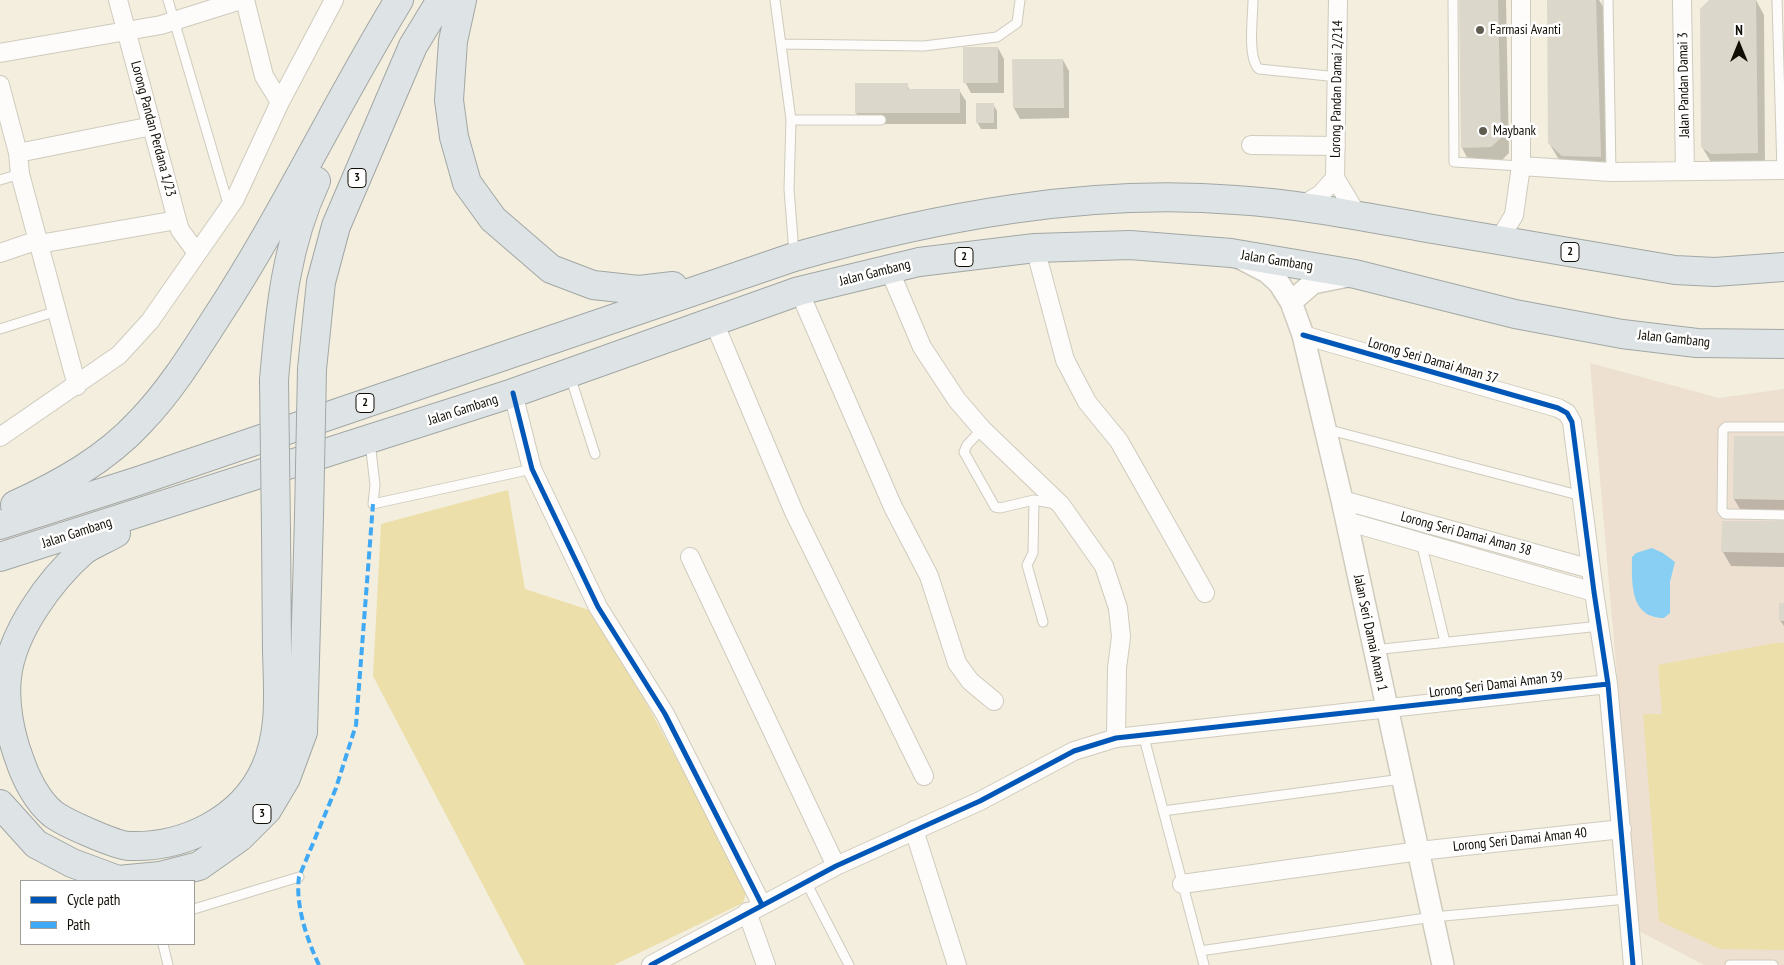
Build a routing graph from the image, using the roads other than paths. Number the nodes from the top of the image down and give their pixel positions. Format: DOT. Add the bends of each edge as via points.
graph roads {
  1 [pos="118,0"];
  2 [pos="168,0"];
  3 [pos="241,0"];
  4 [pos="245,0"];
  5 [pos="399,0"];
  6 [pos="441,0"];
  7 [pos="462,0"];
  8 [pos="775,0"];
  9 [pos="1020,0"];
  10 [pos="1253,0"];
  11 [pos="1335,0"];
  12 [pos="1453,0"];
  13 [pos="1521,0"];
  14 [pos="1608,0"];
  15 [pos="1682,0"];
  16 [pos="1777,0"];
  17 [pos="331,2"];
  18 [pos="174,22"];
  19 [pos="381,30"];
  20 [pos="127,32"];
  21 [pos="782,44"];
  22 [pos="0,53"];
  23 [pos="1338,77"];
  24 [pos="0,85"];
  25 [pos="280,102"];
  26 [pos="3,111"];
  27 [pos="792,120"];
  28 [pos="882,120"];
  29 [pos="152,126"];
  30 [pos="1252,145"];
  31 [pos="1336,146"];
  32 [pos="18,153"];
  33 [pos="1521,166"];
  34 [pos="1686,170"];
  35 [pos="1783,170"];
  36 [pos="1611,172"];
  37 [pos="20,174"];
  38 [pos="1335,178"];
  39 [pos="0,180"];
  40 [pos="229,207"];
  41 [pos="1299,208"];
  42 [pos="1358,216"];
  43 [pos="177,220"];
  44 [pos="1494,240"];
  45 [pos="39,242"];
  46 [pos="1034,248"];
  47 [pos="0,253"];
  48 [pos="197,253"];
  49 [pos="1231,254"];
  50 [pos="794,256"];
  51 [pos="1784,267"];
  52 [pos="889,269"];
  53 [pos="1355,274"];
  54 [pos="729,279"];
  55 [pos="799,291"];
  56 [pos="1291,302"];
  57 [pos="57,311"];
  58 [pos="713,320"];
  59 [pos="0,329"];
  60 [pos="1302,336"];
  61 [pos="1784,344"];
  62 [pos="569,373"];
  63 [pos="78,386"];
  64 [pos="513,394"];
  65 [pos="1784,428"];
  66 [pos="982,429"];
  67 [pos="1325,429"];
  68 [pos="0,437"];
  69 [pos="369,440"];
  70 [pos="595,454"];
  71 [pos="532,469"];
  72 [pos="1582,496"];
  73 [pos="1034,500"];
  74 [pos="1342,500"];
  75 [pos="172,503"];
  76 [pos="1061,504"];
  77 [pos="0,512"];
  78 [pos="1784,515"];
  79 [pos="1346,520"];
  80 [pos="0,525"];
  81 [pos="1421,542"];
  82 [pos="0,557"];
  83 [pos="690,557"];
  84 [pos="1591,569"];
  85 [pos="1594,592"];
  86 [pos="1205,593"];
  87 [pos="1043,622"];
  88 [pos="1600,626"];
  89 [pos="1445,642"];
  90 [pos="1373,650"];
  91 [pos="1608,684"];
  92 [pos="994,702"];
  93 [pos="1386,709"];
  94 [pos="1143,734"];
  95 [pos="1116,738"];
  96 [pos="924,776"];
  97 [pos="1402,779"];
  98 [pos="0,804"];
  99 [pos="1163,811"];
  100 [pos="1622,829"];
  101 [pos="914,830"];
  102 [pos="1419,851"];
  103 [pos="836,866"];
  104 [pos="300,877"];
  105 [pos="806,882"];
  106 [pos="1182,884"];
  107 [pos="1627,899"];
  108 [pos="755,908"];
  109 [pos="195,909"];
  110 [pos="1433,917"];
  111 [pos="163,945"];
  112 [pos="1200,951"];
  113 [pos="168,965"];
  114 [pos="651,965"];
  115 [pos="766,965"];
  116 [pos="849,965"];
  117 [pos="957,965"];
  118 [pos="1204,965"];
  119 [pos="1443,965"];
  120 [pos="1633,965"];
  121 [pos="1730,965"];
  122 [pos="1773,965"];
  1 -- 20 [label="street, Lorong Pandan Perdana 1/23"];
  2 -- 18 [label="lane"];
  3 -- 18 [label="street"];
  4 -- 25 [label="street" via="264,76"];
  5 -- 19 [label="highway"];
  6 -- 98 [label="highway, 3, bridge" via="413,46 336,226 321,282 312,369 302,732 286,778 267,810 240,837 199,866 160,876 118,880 72,864 36,844"];
  7 -- 54 [label="highway" via="453,41 449,100 454,137 467,183 493,219 551,269 593,285 639,290"];
  8 -- 21 [label="lane"];
  9 -- 21 [label="lane" via="1016,23 997,36 924,46"];
  10 -- 23 [label="lane" via="1254,65 1259,69"];
  11 -- 23 [label="street, Lorong Pandan Damai 2/214"];
  12 -- 33 [label="lane" via="1454,162"];
  13 -- 33 [label="street"];
  14 -- 36 [label="lane"];
  15 -- 34 [label="street, Jalan Pandan Damai 3"];
  16 -- 35 [label="lane"];
  17 -- 25 [label="street"];
  18 -- 20 [label="street"];
  18 -- 40 [label="lane"];
  19 -- 75 [label="highway, bridge" via="301,214 285,274 274,380 278,730 265,769 249,795 226,818 198,834 163,843 128,846 88,832 53,814 34,791 12,739 7,676 29,616 48,589 84,551"];
  19 -- 77 [label="highway" via="247,272 179,376 140,423 86,468"];
  20 -- 22 [label="street"];
  20 -- 29 [label="street, Lorong Pandan Perdana 1/23"];
  21 -- 27 [label="lane"];
  23 -- 31 [label="street, Lorong Pandan Damai 2/214"];
  24 -- 26 [label="street"];
  25 -- 40 [label="street"];
  26 -- 32 [label="street"];
  27 -- 28 [label="lane"];
  27 -- 50 [label="lane" via="789,189"];
  29 -- 32 [label="street"];
  29 -- 43 [label="street, Lorong Pandan Perdana 1/23"];
  30 -- 31 [label="street"];
  31 -- 38 [label="street, Lorong Pandan Damai 2/214"];
  32 -- 37 [label="street"];
  33 -- 36 [label="street"];
  33 -- 44 [label="street" via="1514,216"];
  34 -- 35 [label="street"];
  34 -- 36 [label="street"];
  37 -- 39 [label="lane"];
  37 -- 45 [label="street"];
  38 -- 41 [label="street, Lorong Pandan Damai 2/214" via="1321,194"];
  38 -- 42 [label="street, Lorong Pandan Damai 2/214"];
  40 -- 48 [label="street"];
  41 -- 42 [label="highway, 2"];
  41 -- 50 [label="highway, 2" via="1236,200 1146,198 1073,202 983,214 878,234"];
  42 -- 44 [label="highway, 2"];
  43 -- 45 [label="street"];
  43 -- 48 [label="street, Lorong Pandan Perdana 1/23" via="180,230"];
  44 -- 51 [label="highway, 2" via="1675,270 1715,272"];
  45 -- 47 [label="street"];
  45 -- 57 [label="street"];
  46 -- 49 [label="highway, Jalan Gambang / 2" via="1130,245"];
  46 -- 52 [label="highway, Jalan Gambang / 2" via="919,262"];
  46 -- 86 [label="street" via="1065,360 1087,402 1120,441"];
  48 -- 63 [label="street" via="150,321 119,355"];
  49 -- 53 [label="highway, Jalan Gambang / 2"];
  49 -- 56 [label="street, Jalan Seri Damai Aman 1" via="1267,272"];
  50 -- 54 [label="highway, 2"];
  52 -- 55 [label="highway, Jalan Gambang / 2"];
  52 -- 66 [label="street" via="922,347 957,400"];
  53 -- 56 [label="street" via="1314,283"];
  53 -- 61 [label="highway, Jalan Gambang / 2" via="1515,314 1622,334 1697,343"];
  54 -- 80 [label="highway, 2"];
  55 -- 58 [label="highway, Jalan Gambang / 2"];
  55 -- 92 [label="street" via="893,507 928,576 957,663 970,681"];
  56 -- 60 [label="street, Jalan Seri Damai Aman 1"];
  57 -- 59 [label="lane"];
  57 -- 63 [label="street"];
  58 -- 62 [label="highway, Jalan Gambang / 2"];
  58 -- 96 [label="street" via="794,512"];
  60 -- 67 [label="street, Jalan Seri Damai Aman 1"];
  60 -- 72 [label="street, Lorong Seri Damai Aman 37" via="1567,413 1572,422"];
  62 -- 64 [label="highway, Jalan Gambang / 2"];
  62 -- 70 [label="lane"];
  63 -- 68 [label="street"];
  64 -- 69 [label="highway, Jalan Gambang / 2"];
  64 -- 71 [label="street"];
  65 -- 78 [label="lane" via="1726,427 1723,430 1722,510 1725,514"];
  66 -- 73 [label="lane" via="964,452 995,507"];
  66 -- 76 [label="street"];
  67 -- 72 [label="lane"];
  67 -- 74 [label="street, Jalan Seri Damai Aman 1"];
  69 -- 71 [label="lane" via="375,484 374,504"];
  69 -- 75 [label="highway, Jalan Gambang / 2"];
  71 -- 108 [label="street" via="598,607 665,714"];
  72 -- 84 [label="street"];
  73 -- 76 [label="lane"];
  73 -- 87 [label="lane" via="1032,553 1027,565"];
  74 -- 79 [label="street, Jalan Seri Damai Aman 1"];
  74 -- 84 [label="street, Lorong Seri Damai Aman 38"];
  75 -- 82 [label="highway, Jalan Gambang / 2"];
  76 -- 95 [label="street" via="1104,566 1118,608 1121,637"];
  79 -- 81 [label="street"];
  79 -- 90 [label="street, Jalan Seri Damai Aman 1"];
  81 -- 85 [label="street"];
  81 -- 89 [label="lane"];
  83 -- 103 [label="street"];
  84 -- 85 [label="street"];
  85 -- 88 [label="street"];
  88 -- 89 [label="lane"];
  88 -- 91 [label="street"];
  89 -- 90 [label="lane"];
  90 -- 93 [label="street, Jalan Seri Damai Aman 1"];
  91 -- 93 [label="street, Lorong Seri Damai Aman 39"];
  91 -- 100 [label="street"];
  93 -- 94 [label="street, Lorong Seri Damai Aman 39"];
  93 -- 97 [label="street, Jalan Seri Damai Aman 1"];
  94 -- 95 [label="street, Lorong Seri Damai Aman 39"];
  94 -- 99 [label="lane"];
  95 -- 101 [label="street, Lorong Seri Damai Aman 39" via="1074,751 980,801"];
  97 -- 99 [label="lane"];
  97 -- 102 [label="street, Jalan Seri Damai Aman 1"];
  99 -- 106 [label="lane"];
  100 -- 102 [label="street, Lorong Seri Damai Aman 40"];
  100 -- 107 [label="street"];
  101 -- 103 [label="street, Lorong Seri Damai Aman 39"];
  101 -- 117 [label="street"];
  102 -- 106 [label="street, Lorong Seri Damai Aman 40"];
  102 -- 110 [label="street, Jalan Seri Damai Aman 1"];
  103 -- 105 [label="street, Lorong Seri Damai Aman 39"];
  104 -- 109 [label="lane"];
  105 -- 108 [label="street, Lorong Seri Damai Aman 39"];
  105 -- 116 [label="lane"];
  106 -- 112 [label="lane"];
  107 -- 110 [label="lane"];
  107 -- 120 [label="street"];
  108 -- 114 [label="street, Lorong Seri Damai Aman 39"];
  108 -- 115 [label="street"];
  110 -- 112 [label="lane"];
  110 -- 119 [label="street, Jalan Seri Damai Aman 1"];
  111 -- 113 [label="lane"];
  112 -- 118 [label="lane"];
  121 -- 122 [label="lane"];
}
